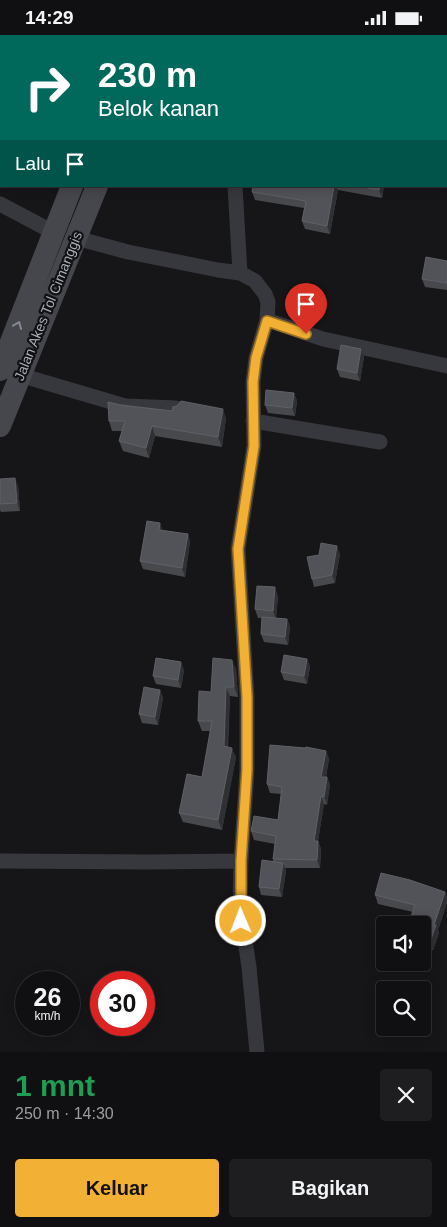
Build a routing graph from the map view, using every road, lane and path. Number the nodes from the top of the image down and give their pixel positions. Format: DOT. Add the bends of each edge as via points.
graph roads {
  1 [pos="72,187"];
  2 [pos="97,187"];
  3 [pos="235,187"];
  4 [pos="0,204"];
  5 [pos="53,232"];
  6 [pos="76,238"];
  7 [pos="240,273"];
  8 [pos="267,321"];
  9 [pos="447,366"];
  10 [pos="10,372"];
  11 [pos="176,409"];
  12 [pos="254,421"];
  13 [pos="0,426"];
  14 [pos="380,442"];
  15 [pos="0,861"];
  16 [pos="241,861"];
  17 [pos="257,1052"];
  1 -- 5 [label="main road, Jalan Akes Tol Cimanggis"];
  2 -- 6 [label="main road, Jalan Akes Tol Cimanggis"];
  3 -- 7 [label="street"];
  4 -- 5 [label="street"];
  10 -- 5 [label="main road, Jalan Akes Tol Cimanggis, one-way"];
  6 -- 7 [label="street" via="128,253"];
  6 -- 10 [label="main road, Jalan Akes Tol Cimanggis"];
  7 -- 8 [label="street" via="255,281 265,294"];
  8 -- 9 [label="street" via="323,339"];
  8 -- 12 [label="street" via="256,358"];
  10 -- 11 [label="street" via="125,406"];
  10 -- 13 [label="main road, Jalan Akes Tol Cimanggis"];
  12 -- 14 [label="street"];
  12 -- 16 [label="street" via="254,446 238,549 247,697 247,770"];
  15 -- 16 [label="street"];
  16 -- 17 [label="street" via="241,921"];
}
